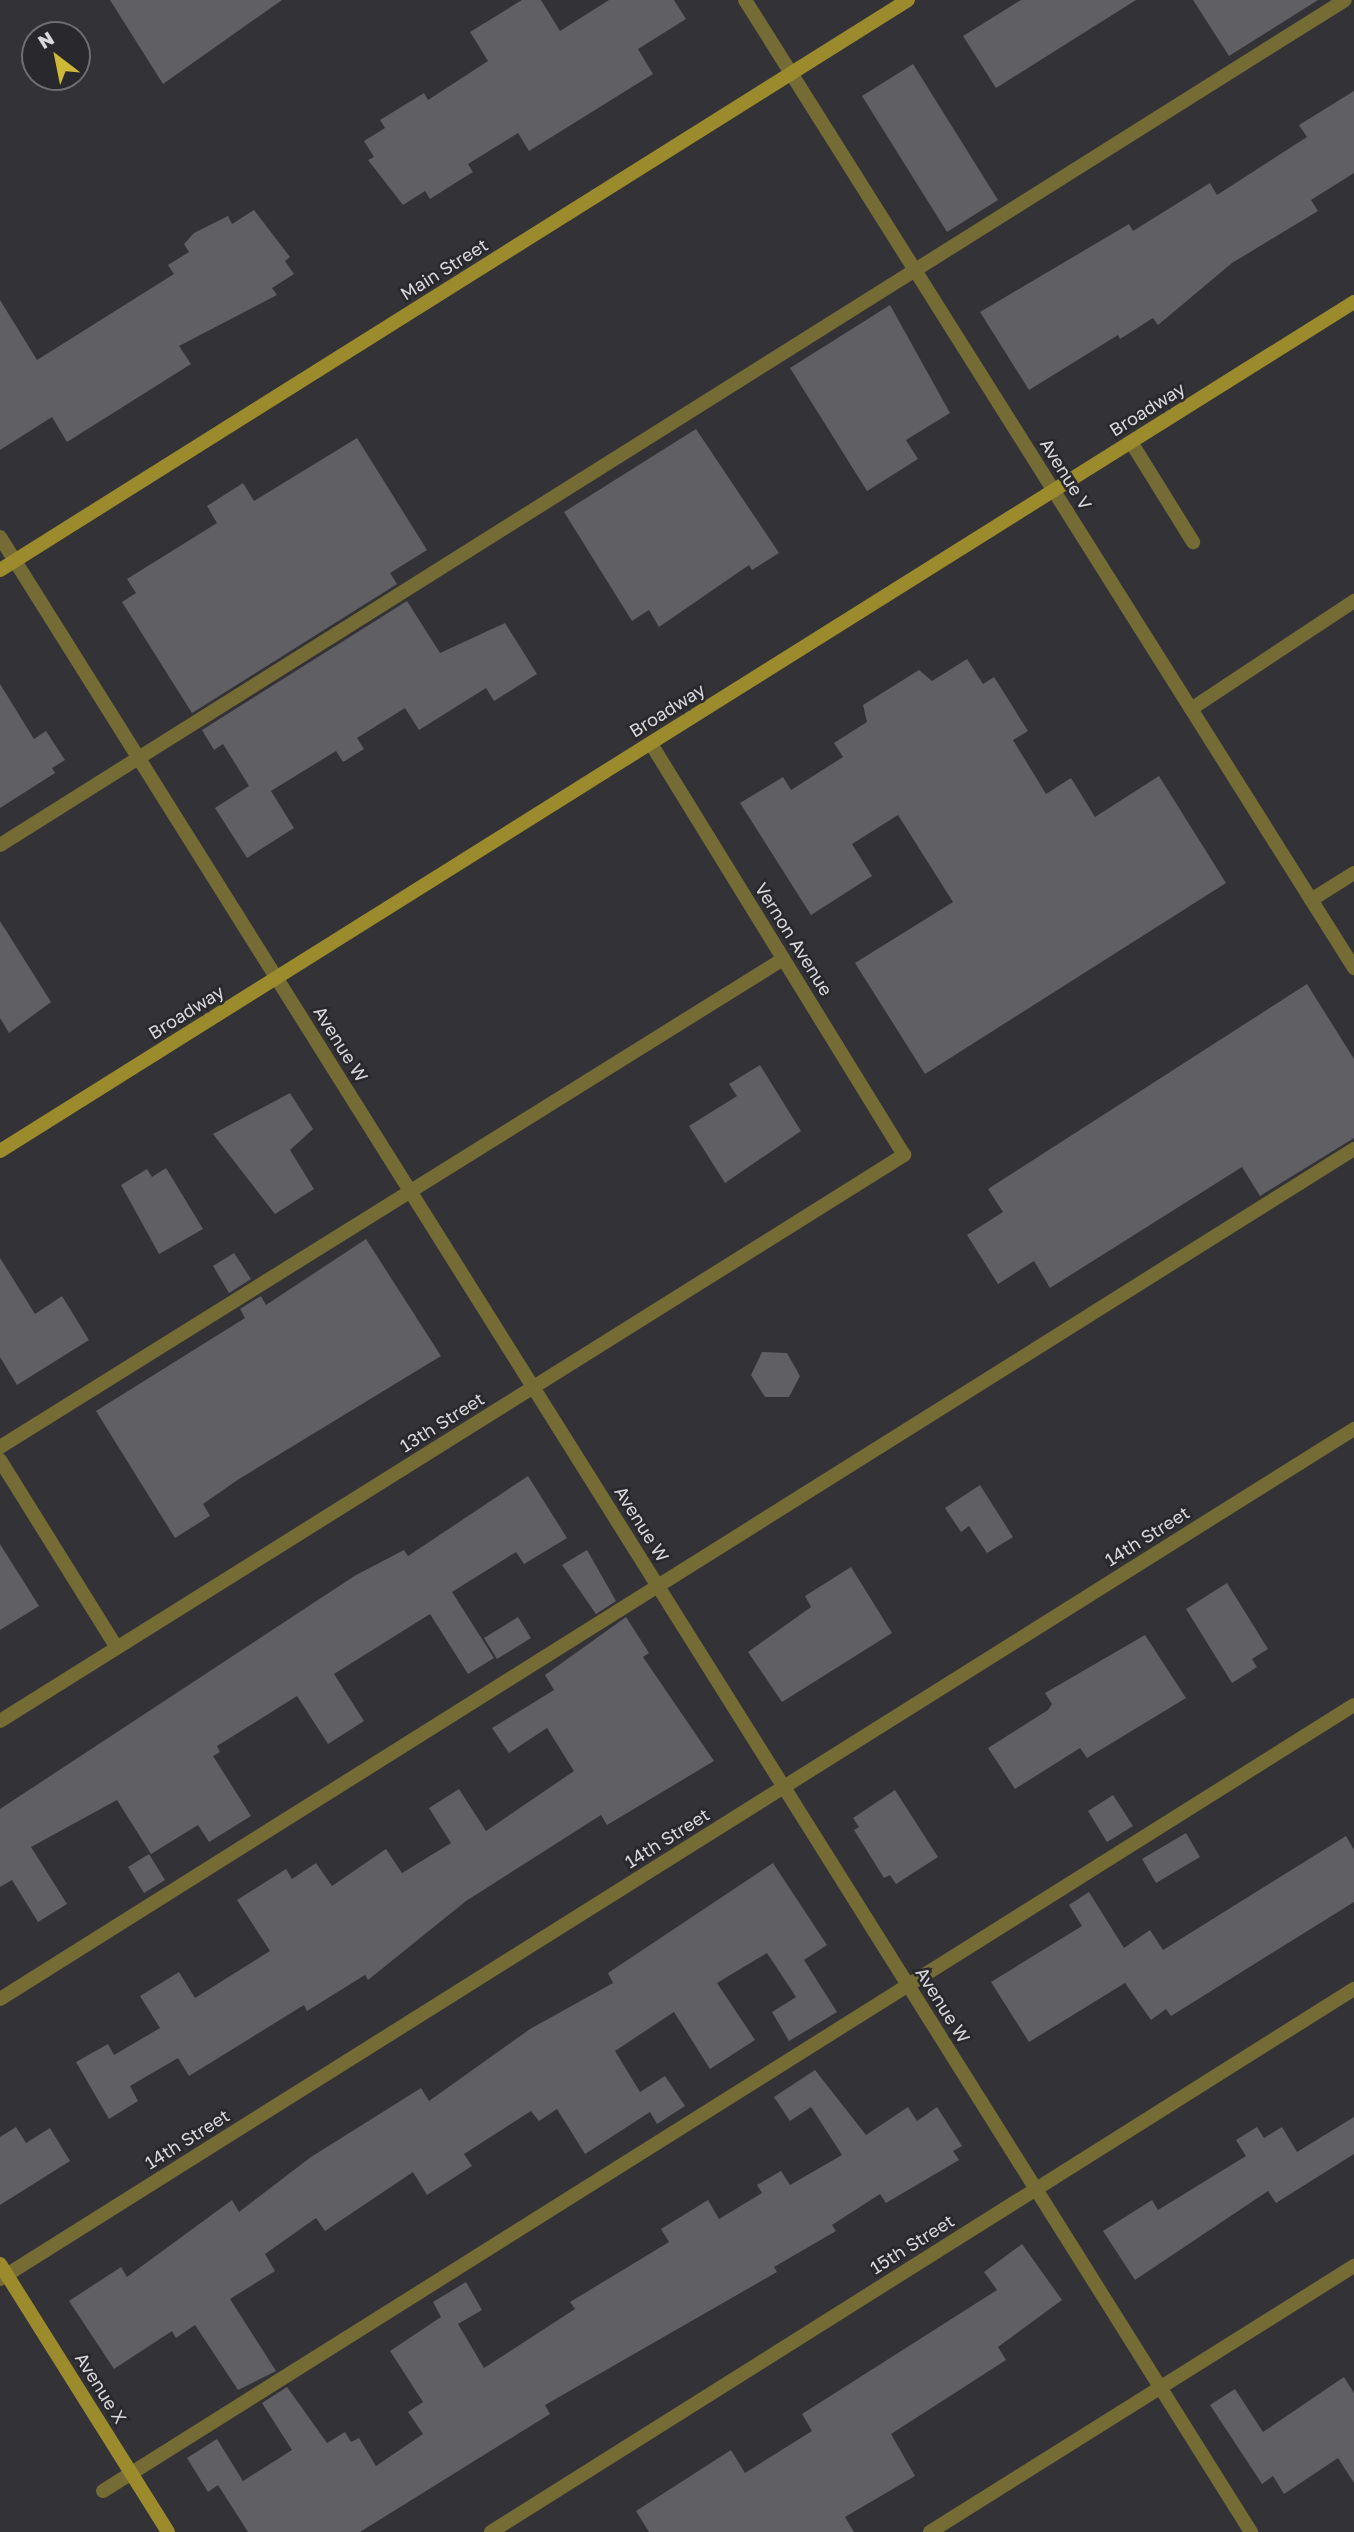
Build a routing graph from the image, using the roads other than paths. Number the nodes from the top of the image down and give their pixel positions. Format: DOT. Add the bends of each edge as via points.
graph roads {
  1 [pos="745,0"];
  2 [pos="908,0"];
  3 [pos="1345,0"];
  4 [pos="792,73"];
  5 [pos="916,271"];
  6 [pos="1354,302"];
  7 [pos="1131,442"];
  8 [pos="1054,490"];
  9 [pos="0,537"];
  10 [pos="1193,542"];
  11 [pos="15,561"];
  12 [pos="0,570"];
  13 [pos="1354,601"];
  14 [pos="1191,709"];
  15 [pos="650,743"];
  16 [pos="139,758"];
  17 [pos="0,845"];
  18 [pos="1354,873"];
  19 [pos="1311,900"];
  20 [pos="783,959"];
  21 [pos="1354,968"];
  22 [pos="277,978"];
  23 [pos="1354,1149"];
  24 [pos="0,1151"];
  25 [pos="904,1155"];
  26 [pos="412,1194"];
  27 [pos="533,1388"];
  28 [pos="1354,1429"];
  29 [pos="0,1447"];
  30 [pos="0,1460"];
  31 [pos="657,1586"];
  32 [pos="117,1648"];
  33 [pos="1354,1705"];
  34 [pos="0,1721"];
  35 [pos="784,1787"];
  36 [pos="909,1986"];
  37 [pos="1354,1989"];
  38 [pos="0,1999"];
  39 [pos="1036,2189"];
  40 [pos="1354,2266"];
  41 [pos="2,2273"];
  42 [pos="1161,2388"];
  43 [pos="131,2473"];
  44 [pos="103,2491"];
  45 [pos="169,2532"];
  46 [pos="491,2532"];
  47 [pos="930,2532"];
  48 [pos="1251,2532"];
  1 -- 4 [label="street, Avenue V"];
  2 -- 4 [label="main road, Main Street"];
  3 -- 5 [label="street"];
  4 -- 5 [label="street, Avenue V"];
  4 -- 11 [label="main road, Main Street"];
  5 -- 8 [label="street, Avenue V"];
  5 -- 16 [label="street"];
  6 -- 7 [label="main road, Broadway"];
  7 -- 8 [label="main road, Broadway"];
  7 -- 10 [label="street"];
  8 -- 14 [label="street, Avenue V"];
  8 -- 15 [label="main road, Broadway"];
  9 -- 11 [label="street, Avenue W"];
  11 -- 12 [label="main road, Main Street"];
  11 -- 16 [label="street, Avenue W"];
  13 -- 14 [label="street"];
  14 -- 19 [label="street, Avenue V"];
  15 -- 20 [label="street, Vernon Avenue"];
  15 -- 22 [label="main road, Broadway"];
  16 -- 17 [label="street"];
  16 -- 22 [label="street, Avenue W"];
  18 -- 19 [label="street"];
  19 -- 21 [label="street, Avenue V"];
  20 -- 25 [label="street, Vernon Avenue"];
  20 -- 26 [label="street"];
  22 -- 24 [label="main road, Broadway"];
  22 -- 26 [label="street, Avenue W"];
  23 -- 31 [label="street"];
  25 -- 27 [label="street, 13th Street"];
  26 -- 27 [label="street, Avenue W"];
  26 -- 29 [label="street"];
  27 -- 31 [label="street, Avenue W"];
  27 -- 32 [label="street, 13th Street"];
  28 -- 35 [label="street, 14th Street"];
  30 -- 32 [label="street"];
  31 -- 35 [label="street, Avenue W"];
  31 -- 38 [label="street"];
  32 -- 34 [label="street, 13th Street"];
  33 -- 36 [label="street"];
  35 -- 36 [label="street, Avenue W"];
  35 -- 41 [label="street, 14th Street"];
  36 -- 39 [label="street, Avenue W"];
  36 -- 43 [label="street"];
  37 -- 39 [label="street, 15th Street"];
  39 -- 42 [label="street, Avenue W"];
  39 -- 46 [label="street, 15th Street"];
  40 -- 42 [label="street"];
  41 -- 43 [label="main road, Avenue X"];
  42 -- 47 [label="street"];
  42 -- 48 [label="street, Avenue W"];
  43 -- 44 [label="street"];
  43 -- 45 [label="main road, Avenue X"];
}
